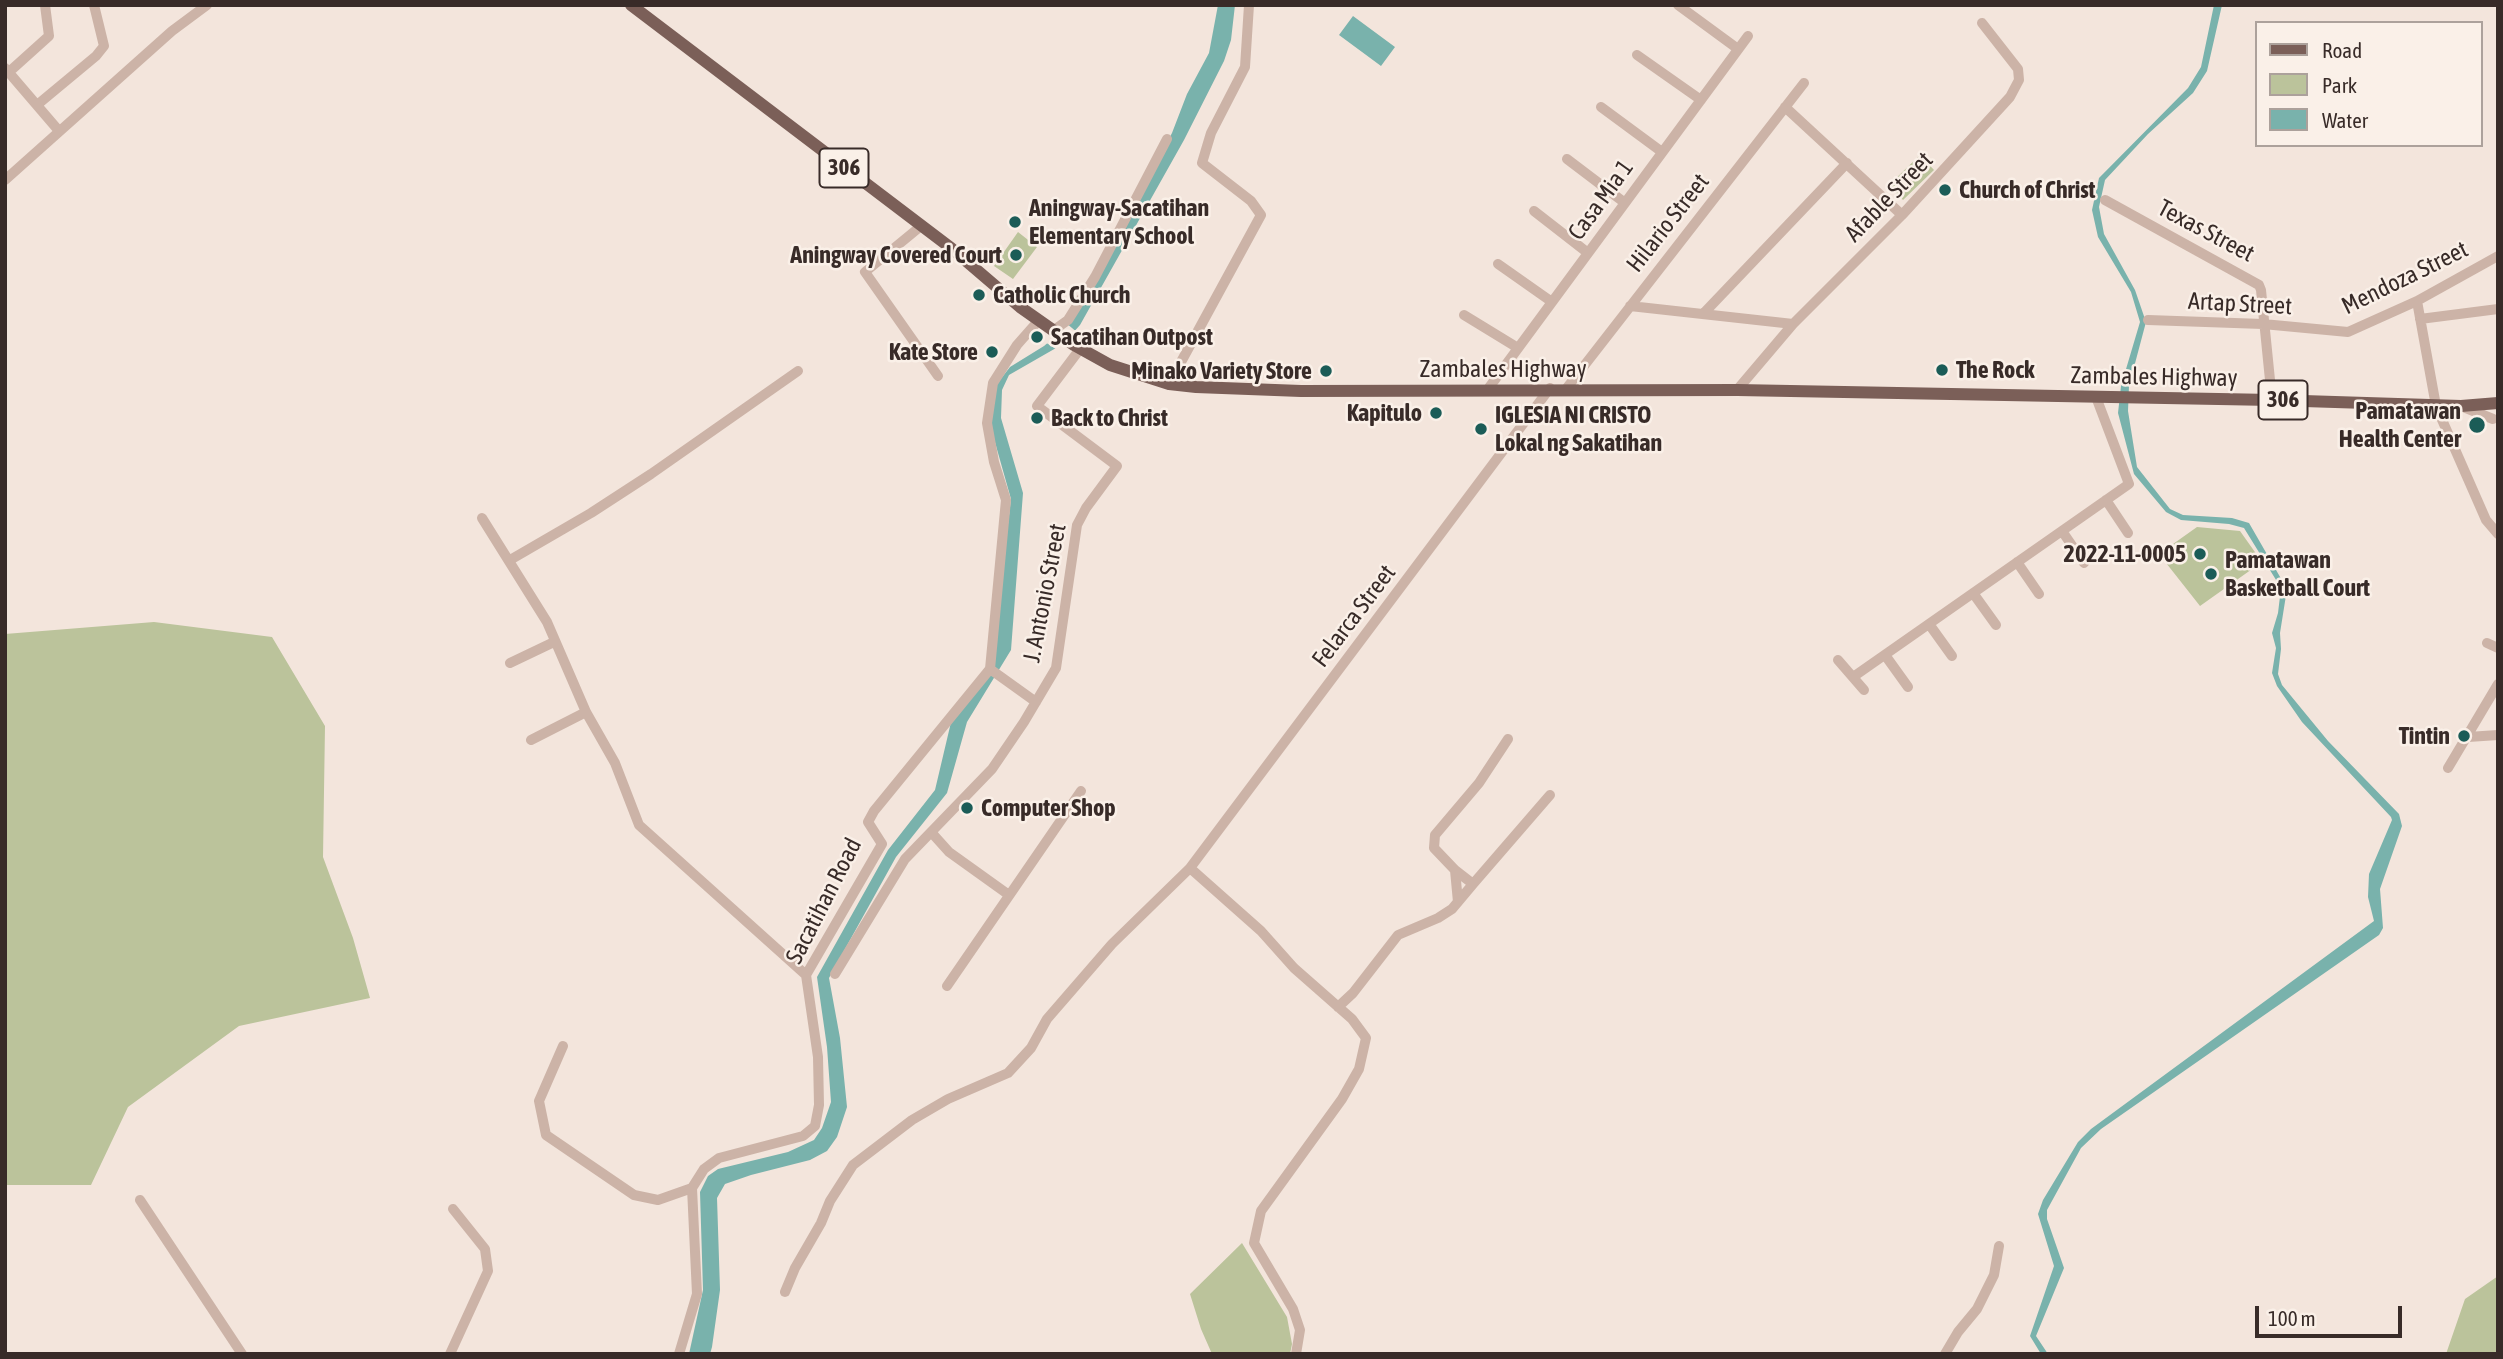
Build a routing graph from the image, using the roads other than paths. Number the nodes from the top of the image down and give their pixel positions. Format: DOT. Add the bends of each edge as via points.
graph roads {
  1 [pos="45,5"];
  2 [pos="94,5"];
  3 [pos="207,5"];
  4 [pos="631,5"];
  5 [pos="1249,5"];
  6 [pos="1678,5"];
  7 [pos="1982,23"];
  8 [pos="1748,36"];
  9 [pos="1738,49"];
  10 [pos="1637,55"];
  11 [pos="7,70"];
  12 [pos="1804,83"];
  13 [pos="1701,100"];
  14 [pos="37,106"];
  15 [pos="1601,107"];
  16 [pos="1786,107"];
  17 [pos="59,131"];
  18 [pos="1167,139"];
  19 [pos="1662,152"];
  20 [pos="1567,159"];
  21 [pos="1847,163"];
  22 [pos="6,179"];
  23 [pos="2105,200"];
  24 [pos="1625,203"];
  25 [pos="1534,211"];
  26 [pos="1902,215"];
  27 [pos="921,226"];
  28 [pos="1588,253"];
  29 [pos="2498,256"];
  30 [pos="1498,264"];
  31 [pos="2417,301"];
  32 [pos="1552,302"];
  33 [pos="1630,306"];
  34 [pos="2498,309"];
  35 [pos="1703,314"];
  36 [pos="1464,315"];
  37 [pos="2420,319"];
  38 [pos="1039,320"];
  39 [pos="2148,320"];
  40 [pos="1793,324"];
  41 [pos="2263,324"];
  42 [pos="1055,331"];
  43 [pos="2330,331"];
  44 [pos="1077,347"];
  45 [pos="1518,348"];
  46 [pos="798,372"];
  47 [pos="939,376"];
  48 [pos="1169,384"];
  49 [pos="1549,388"];
  50 [pos="1488,389"];
  51 [pos="1566,389"];
  52 [pos="1737,390"];
  53 [pos="2096,397"];
  54 [pos="2272,400"];
  55 [pos="2498,403"];
  56 [pos="2436,406"];
  57 [pos="2462,406"];
  58 [pos="2493,419"];
  59 [pos="2106,500"];
  60 [pos="482,518"];
  61 [pos="2062,531"];
  62 [pos="2128,533"];
  63 [pos="2498,534"];
  64 [pos="510,560"];
  65 [pos="2017,562"];
  66 [pos="2084,563"];
  67 [pos="1973,593"];
  68 [pos="2039,594"];
  69 [pos="1929,624"];
  70 [pos="1996,625"];
  71 [pos="554,642"];
  72 [pos="1885,655"];
  73 [pos="1952,656"];
  74 [pos="1838,660"];
  75 [pos="510,663"];
  76 [pos="990,668"];
  77 [pos="1853,677"];
  78 [pos="2498,684"];
  79 [pos="1908,687"];
  80 [pos="1864,690"];
  81 [pos="1036,702"];
  82 [pos="586,712"];
  83 [pos="2498,735"];
  84 [pos="2468,737"];
  85 [pos="1508,739"];
  86 [pos="530,740"];
  87 [pos="2448,768"];
  88 [pos="1081,791"];
  89 [pos="1550,795"];
  90 [pos="931,832"];
  91 [pos="1190,868"];
  92 [pos="1455,870"];
  93 [pos="1473,884"];
  94 [pos="1009,895"];
  95 [pos="1458,902"];
  96 [pos="835,974"];
  97 [pos="806,975"];
  98 [pos="947,986"];
  99 [pos="1338,1007"];
  100 [pos="563,1046"];
  101 [pos="692,1188"];
  102 [pos="140,1200"];
  103 [pos="453,1209"];
  104 [pos="1999,1246"];
  105 [pos="785,1292"];
  106 [pos="242,1354"];
  107 [pos="450,1354"];
  108 [pos="679,1354"];
  109 [pos="1296,1354"];
  110 [pos="1945,1354"];
  1 -- 11 [label="street" via="49,36"];
  2 -- 14 [label="street" via="104,46"];
  3 -- 17 [label="street"];
  4 -- 27 [label="main road, Zambales Highway / 306"];
  5 -- 48 [label="street" via="1245,67 1211,133 1202,163 1251,201 1261,215"];
  6 -- 9 [label="street"];
  7 -- 26 [label="street, Afable Street" via="2018,69 2019,80 2002,106"];
  8 -- 9 [label="street, Casa Mia 1"];
  9 -- 13 [label="street, Casa Mia 1"];
  10 -- 13 [label="street"];
  11 -- 14 [label="street"];
  12 -- 16 [label="street, Hilario Street"];
  13 -- 19 [label="street, Casa Mia 1"];
  14 -- 17 [label="street"];
  15 -- 19 [label="street"];
  16 -- 21 [label="street"];
  16 -- 33 [label="street, Hilario Street"];
  17 -- 22 [label="street"];
  18 -- 42 [label="street" via="1095,277 1068,320"];
  19 -- 24 [label="street, Casa Mia 1"];
  20 -- 24 [label="street"];
  21 -- 26 [label="street"];
  21 -- 35 [label="street"];
  23 -- 41 [label="street, Texas Street" via="2259,285"];
  24 -- 28 [label="street, Casa Mia 1"];
  25 -- 28 [label="street"];
  26 -- 40 [label="street, Afable Street"];
  27 -- 38 [label="main road, Zambales Highway / 306"];
  27 -- 47 [label="street" via="865,272"];
  28 -- 32 [label="street, Casa Mia 1"];
  29 -- 31 [label="street, Mendoza Street"];
  30 -- 32 [label="street"];
  31 -- 37 [label="street"];
  31 -- 43 [label="street, Mendoza Street" via="2348,332"];
  32 -- 45 [label="street, Casa Mia 1"];
  33 -- 35 [label="street"];
  33 -- 51 [label="street, Hilario Street"];
  34 -- 37 [label="street"];
  35 -- 40 [label="street"];
  36 -- 45 [label="street"];
  37 -- 56 [label="street"];
  38 -- 42 [label="main road, Zambales Highway / 306"];
  38 -- 76 [label="street" via="993,383 987,423 1006,500"];
  39 -- 41 [label="street, Artap Street"];
  40 -- 52 [label="street, Afable Street"];
  41 -- 43 [label="street, Artap Street"];
  41 -- 54 [label="street, Texas Street"];
  42 -- 44 [label="main road, Zambales Highway / 306"];
  44 -- 48 [label="main road, Zambales Highway / 306" via="1110,365"];
  44 -- 81 [label="street, J. Antonio Street" via="1037,407 1117,466 1077,525 1056,668"];
  45 -- 50 [label="street, Casa Mia 1"];
  46 -- 64 [label="street" via="591,513"];
  48 -- 50 [label="main road, Zambales Highway / 306" via="1301,391"];
  49 -- 50 [label="main road, Zambales Highway / 306"];
  49 -- 51 [label="main road, Zambales Highway / 306"];
  49 -- 91 [label="street, Felarca Street"];
  51 -- 52 [label="main road, Zambales Highway / 306"];
  52 -- 53 [label="main road, Zambales Highway / 306"];
  53 -- 54 [label="main road, Zambales Highway / 306"];
  53 -- 59 [label="street" via="2129,484"];
  54 -- 56 [label="main road, Zambales Highway / 306"];
  55 -- 57 [label="main road, Zambales Highway / 306"];
  56 -- 57 [label="main road, Zambales Highway / 306"];
  56 -- 63 [label="street" via="2486,520"];
  57 -- 58 [label="street"];
  59 -- 61 [label="street"];
  59 -- 62 [label="street"];
  60 -- 64 [label="street"];
  61 -- 65 [label="street"];
  61 -- 66 [label="street"];
  64 -- 71 [label="street"];
  65 -- 67 [label="street"];
  65 -- 68 [label="street"];
  67 -- 69 [label="street"];
  67 -- 70 [label="street"];
  69 -- 72 [label="street"];
  69 -- 73 [label="street"];
  71 -- 75 [label="street"];
  71 -- 82 [label="street"];
  72 -- 77 [label="street"];
  72 -- 79 [label="street"];
  74 -- 77 [label="street"];
  76 -- 81 [label="street"];
  76 -- 97 [label="street, Sacatihan Road" via="874,811 868,822 881,844"];
  77 -- 80 [label="street"];
  78 -- 84 [label="street"];
  81 -- 90 [label="street, J. Antonio Street" via="992,769"];
  82 -- 86 [label="street"];
  82 -- 97 [label="street" via="615,763 639,825"];
  83 -- 84 [label="street"];
  84 -- 87 [label="street"];
  85 -- 92 [label="street" via="1479,783 1435,835 1434,848"];
  88 -- 94 [label="street"];
  89 -- 93 [label="street"];
  90 -- 94 [label="street" via="949,852"];
  90 -- 96 [label="street, J. Antonio Street" via="905,859"];
  91 -- 99 [label="street"];
  91 -- 105 [label="street, Felarca Street" via="1112,944 1047,1019 1031,1048 1008,1073 912,1119 853,1165"];
  92 -- 93 [label="street"];
  92 -- 95 [label="street"];
  93 -- 95 [label="street"];
  94 -- 98 [label="street"];
  95 -- 99 [label="street" via="1438,918 1398,935"];
  97 -- 101 [label="street, Sacatihan Road" via="818,1057 815,1126 803,1136 719,1158 704,1169"];
  99 -- 109 [label="street" via="1366,1038 1359,1069 1261,1211 1254,1243 1293,1309 1300,1330"];
  100 -- 101 [label="street" via="540,1101 545,1135 634,1195 658,1200"];
  101 -- 108 [label="street" via="697,1294"];
  102 -- 106 [label="street"];
  103 -- 107 [label="street" via="485,1249 488,1271"];
  104 -- 110 [label="street" via="1994,1275 1977,1309"];
}
